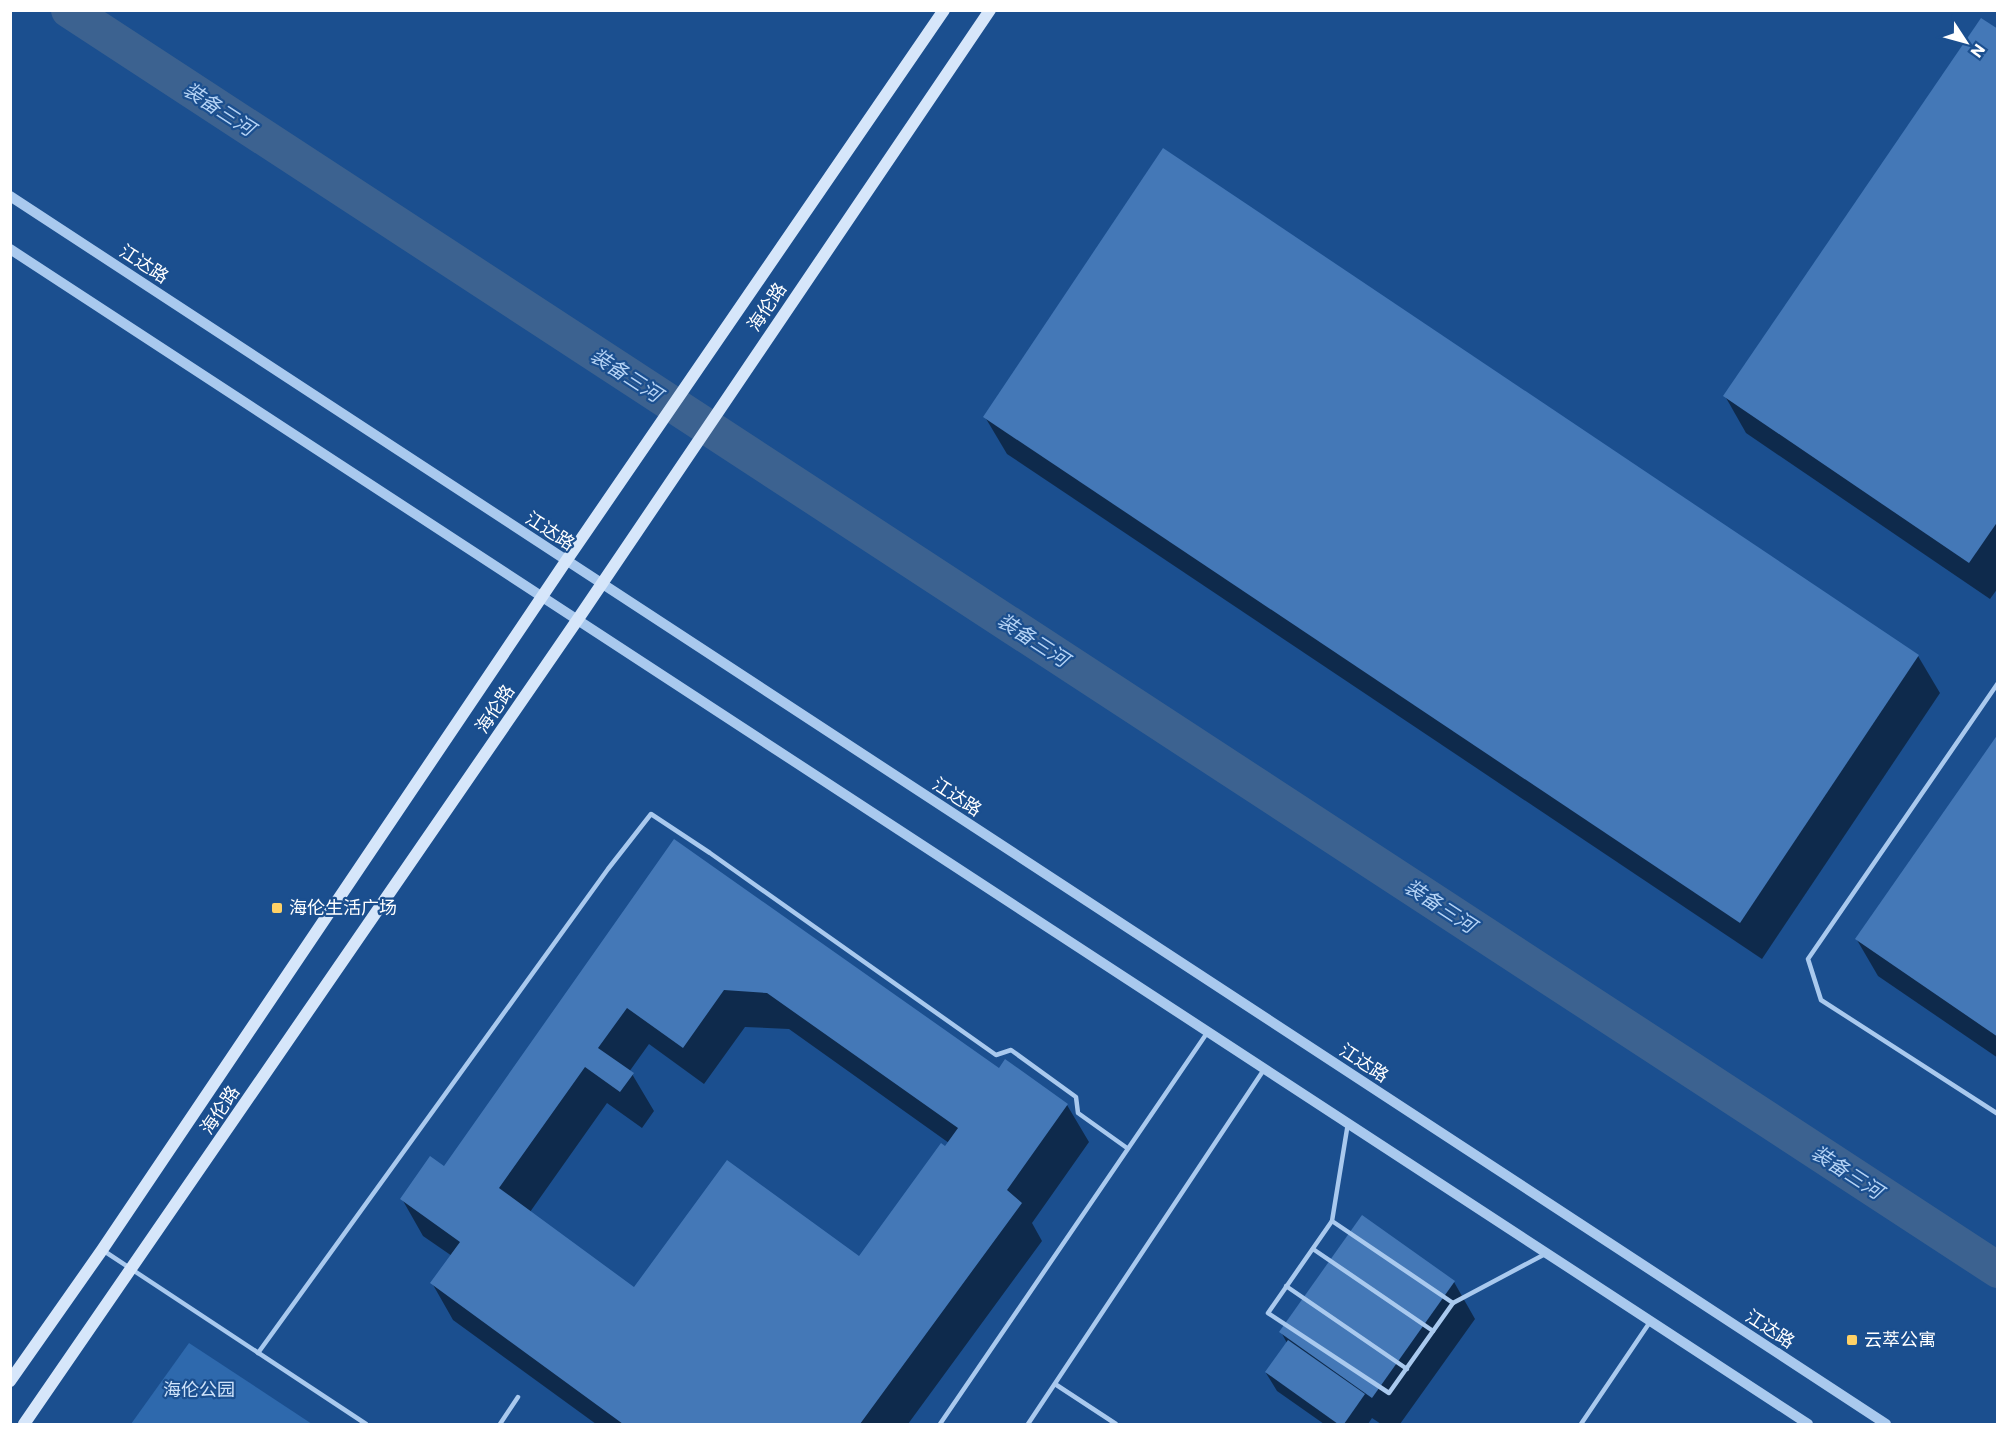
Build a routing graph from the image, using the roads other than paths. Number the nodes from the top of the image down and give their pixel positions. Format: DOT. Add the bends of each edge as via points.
graph roads {
  1 [pos="944,10"];
  2 [pos="990,10"];
  3 [pos="10,196"];
  4 [pos="10,249"];
  5 [pos="567,561"];
  6 [pos="601,584"];
  7 [pos="543,596"];
  8 [pos="578,619"];
  9 [pos="1998,683"];
  10 [pos="1208,1031"];
  11 [pos="1264,1068"];
  12 [pos="1998,1114"];
  13 [pos="1348,1123"];
  14 [pos="1127,1148"];
  15 [pos="1332,1221"];
  16 [pos="1313,1249"];
  17 [pos="102,1250"];
  18 [pos="1546,1253"];
  19 [pos="132,1270"];
  20 [pos="1286,1286"];
  21 [pos="1453,1303"];
  22 [pos="1651,1321"];
  23 [pos="1433,1330"];
  24 [pos="258,1353"];
  25 [pos="1407,1369"];
  26 [pos="10,1381"];
  27 [pos="1055,1384"];
  28 [pos="518,1397"];
  29 [pos="24,1425"];
  30 [pos="366,1425"];
  31 [pos="500,1425"];
  32 [pos="940,1425"];
  33 [pos="1028,1425"];
  34 [pos="1116,1425"];
  35 [pos="1581,1425"];
  36 [pos="1808,1425"];
  37 [pos="1886,1425"];
  1 -- 5 [label="main road, 海伦路"];
  2 -- 6 [label="main road, 海伦路"];
  3 -- 5 [label="street, 江达路"];
  4 -- 7 [label="street"];
  5 -- 6 [label="street, 江达路"];
  5 -- 7 [label="main road, 海伦路"];
  6 -- 8 [label="main road, 海伦路"];
  6 -- 37 [label="street, 江达路"];
  7 -- 8 [label="street"];
  7 -- 17 [label="main road, 海伦路"];
  8 -- 10 [label="street"];
  8 -- 19 [label="main road, 海伦路"];
  9 -- 12 [label="lane" via="1808,959 1821,1000"];
  10 -- 11 [label="street"];
  10 -- 14 [label="lane"];
  11 -- 13 [label="street"];
  11 -- 27 [label="lane"];
  13 -- 15 [label="lane"];
  13 -- 18 [label="street"];
  14 -- 24 [label="lane" via="1078,1113 1076,1097 1011,1050 996,1055 651,814"];
  14 -- 32 [label="lane"];
  15 -- 16 [label="lane"];
  15 -- 21 [label="lane"];
  16 -- 20 [label="lane"];
  16 -- 23 [label="lane"];
  17 -- 19 [label="lane"];
  17 -- 26 [label="main road, 海伦路"];
  18 -- 21 [label="lane"];
  18 -- 22 [label="street"];
  19 -- 24 [label="lane"];
  19 -- 29 [label="main road, 海伦路"];
  20 -- 25 [label="lane"];
  20 -- 25 [label="lane" via="1268,1312 1389,1393"];
  21 -- 23 [label="lane"];
  22 -- 35 [label="lane"];
  22 -- 36 [label="street"];
  23 -- 25 [label="lane"];
  24 -- 30 [label="lane"];
  27 -- 33 [label="lane"];
  27 -- 34 [label="lane"];
  28 -- 31 [label="lane"];
}
